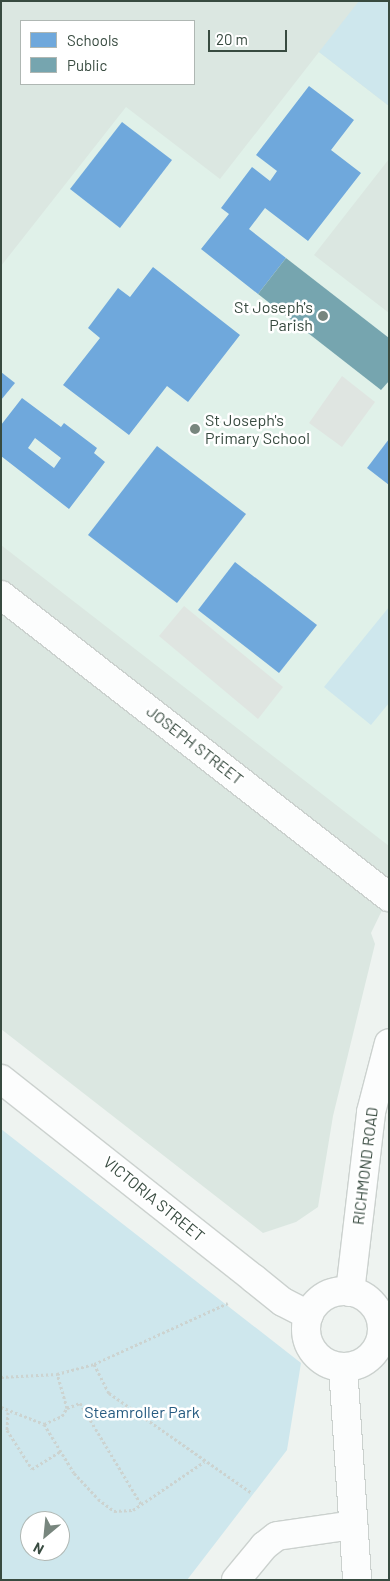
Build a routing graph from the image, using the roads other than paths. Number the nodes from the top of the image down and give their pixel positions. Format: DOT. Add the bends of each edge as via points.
graph roads {
  1 [pos="1,595"];
  2 [pos="389,897"];
  3 [pos="389,1043"];
  4 [pos="1,1079"];
  5 [pos="350,1292"];
  6 [pos="309,1315"];
  7 [pos="385,1335"];
  8 [pos="343,1367"];
  9 [pos="353,1525"];
  10 [pos="237,1580"];
  11 [pos="357,1580"];
  1 -- 2 [label="street, JOSEPH STREET"];
  3 -- 5 [label="street, RICHMOND ROAD" via="370,1112"];
  4 -- 6 [label="street, VICTORIA STREET" via="283,1302"];
  5 -- 6 [label="street" via="325,1296"];
  5 -- 7 [label="street" via="361,1295 378,1312"];
  6 -- 8 [label="street" via="306,1327 312,1350 326,1362"];
  7 -- 8 [label="street" via="364,1362"];
  8 -- 9 [label="street"];
  9 -- 10 [label="street" via="277,1536 264,1546"];
  9 -- 11 [label="street"];
}
